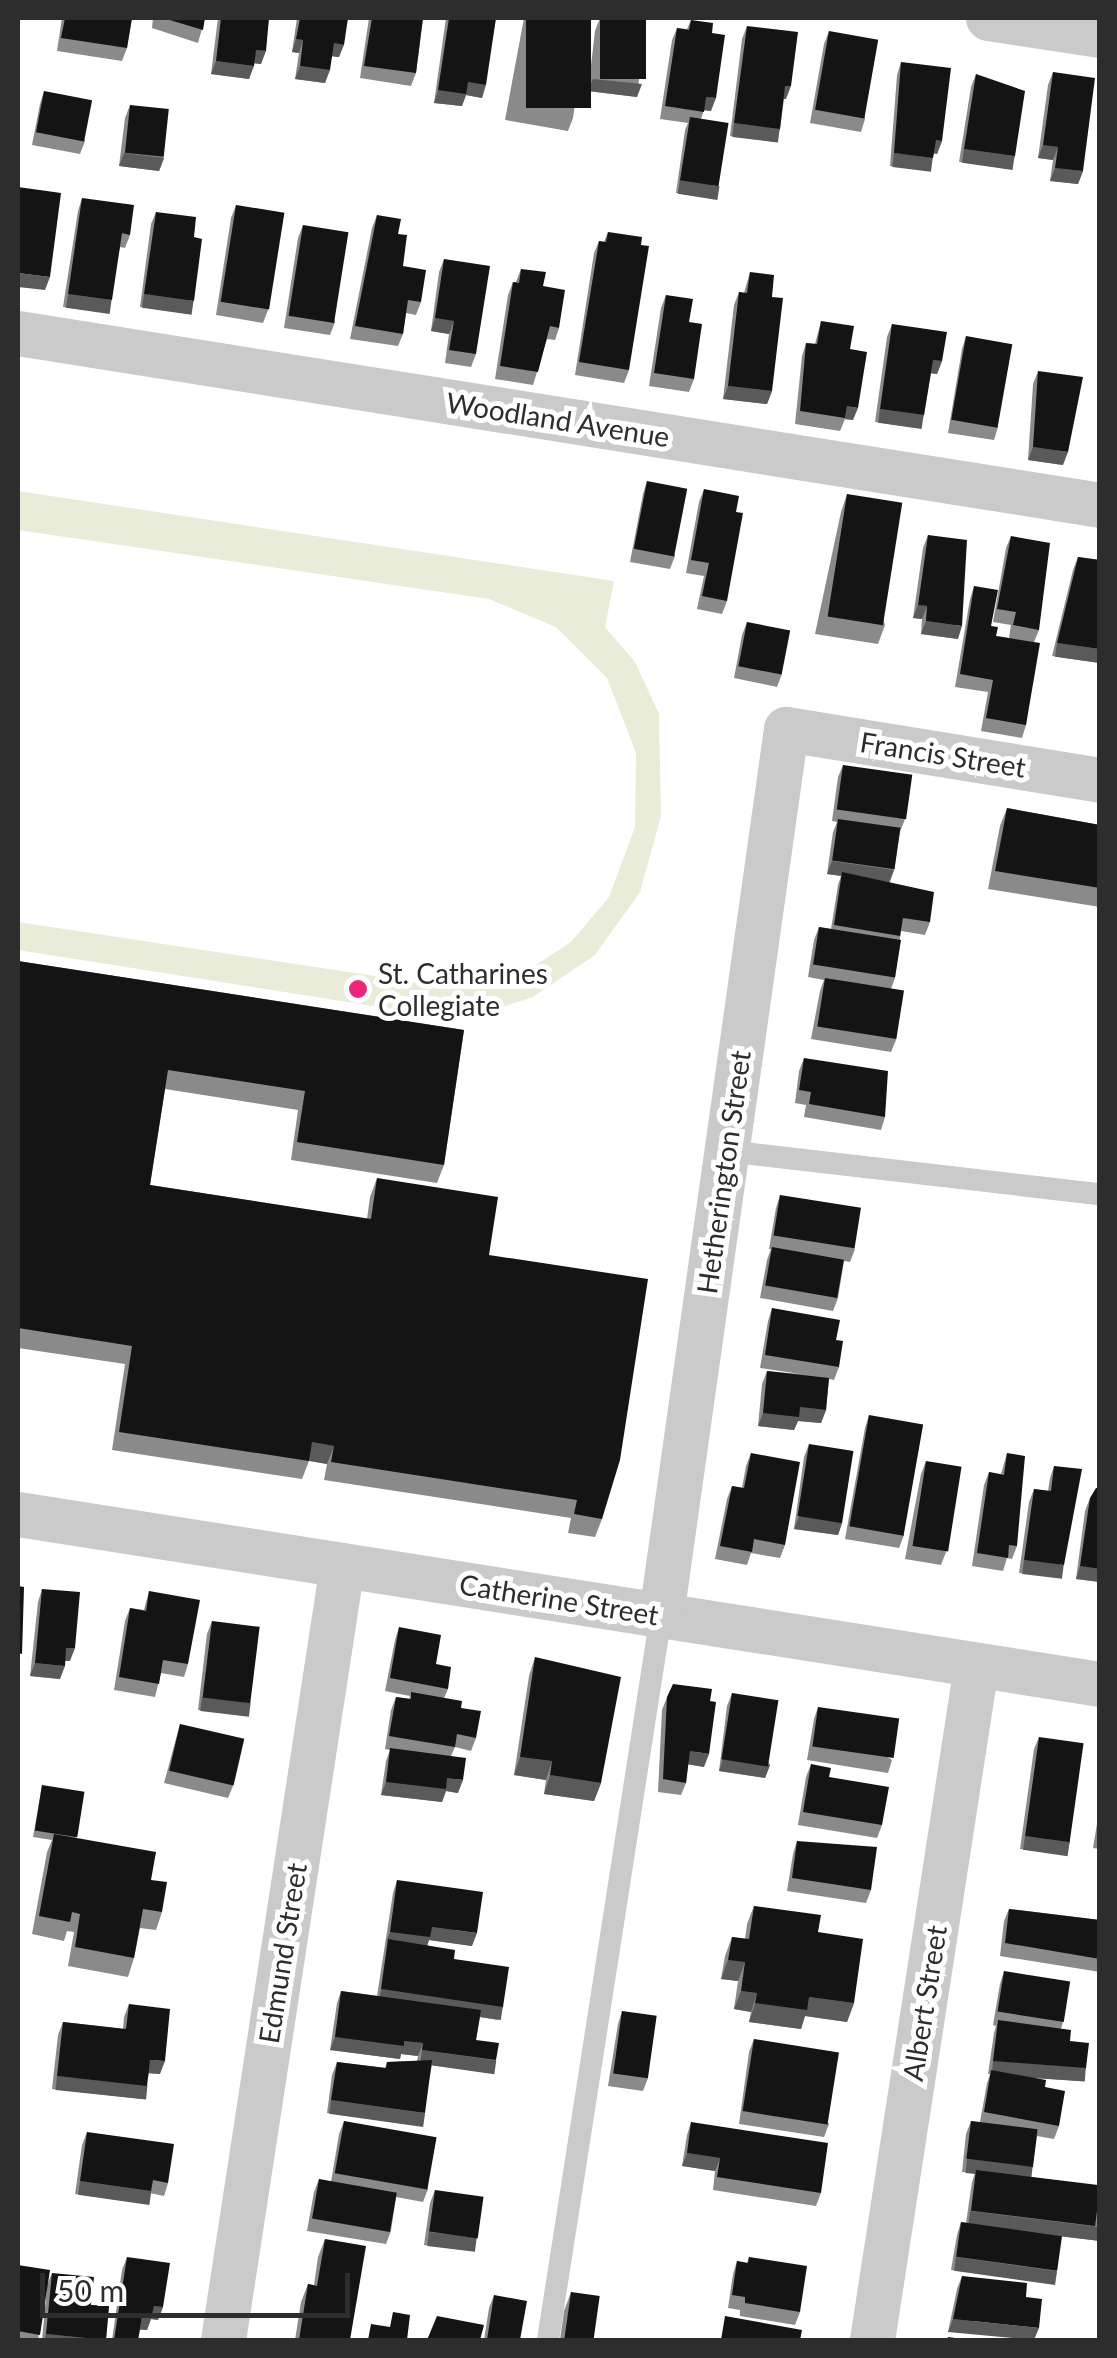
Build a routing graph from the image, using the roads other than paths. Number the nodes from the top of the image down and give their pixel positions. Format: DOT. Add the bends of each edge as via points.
graph roads {
  1 [pos="988,18"];
  2 [pos="1100,35"];
  3 [pos="18,333"];
  4 [pos="1100,505"];
  5 [pos="786,729"];
  6 [pos="1100,780"];
  7 [pos="726,1152"];
  8 [pos="1100,1194"];
  9 [pos="18,1514"];
  10 [pos="342,1565"];
  11 [pos="662,1615"];
  12 [pos="976,1666"];
  13 [pos="1100,1684"];
  14 [pos="223,2340"];
  15 [pos="548,2340"];
  16 [pos="872,2340"];
  1 -- 2 [label="street"];
  3 -- 4 [label="street, Woodland Avenue"];
  5 -- 6 [label="street, Francis Street"];
  5 -- 7 [label="street, Hetherington Street"];
  7 -- 8 [label="lane"];
  7 -- 11 [label="street, Hetherington Street"];
  9 -- 10 [label="street, Catherine Street"];
  10 -- 11 [label="street, Catherine Street"];
  10 -- 14 [label="street, Edmund Street"];
  11 -- 12 [label="street, Catherine Street"];
  11 -- 15 [label="lane"];
  12 -- 13 [label="street, Catherine Street"];
  12 -- 16 [label="street, Albert Street"];
}
